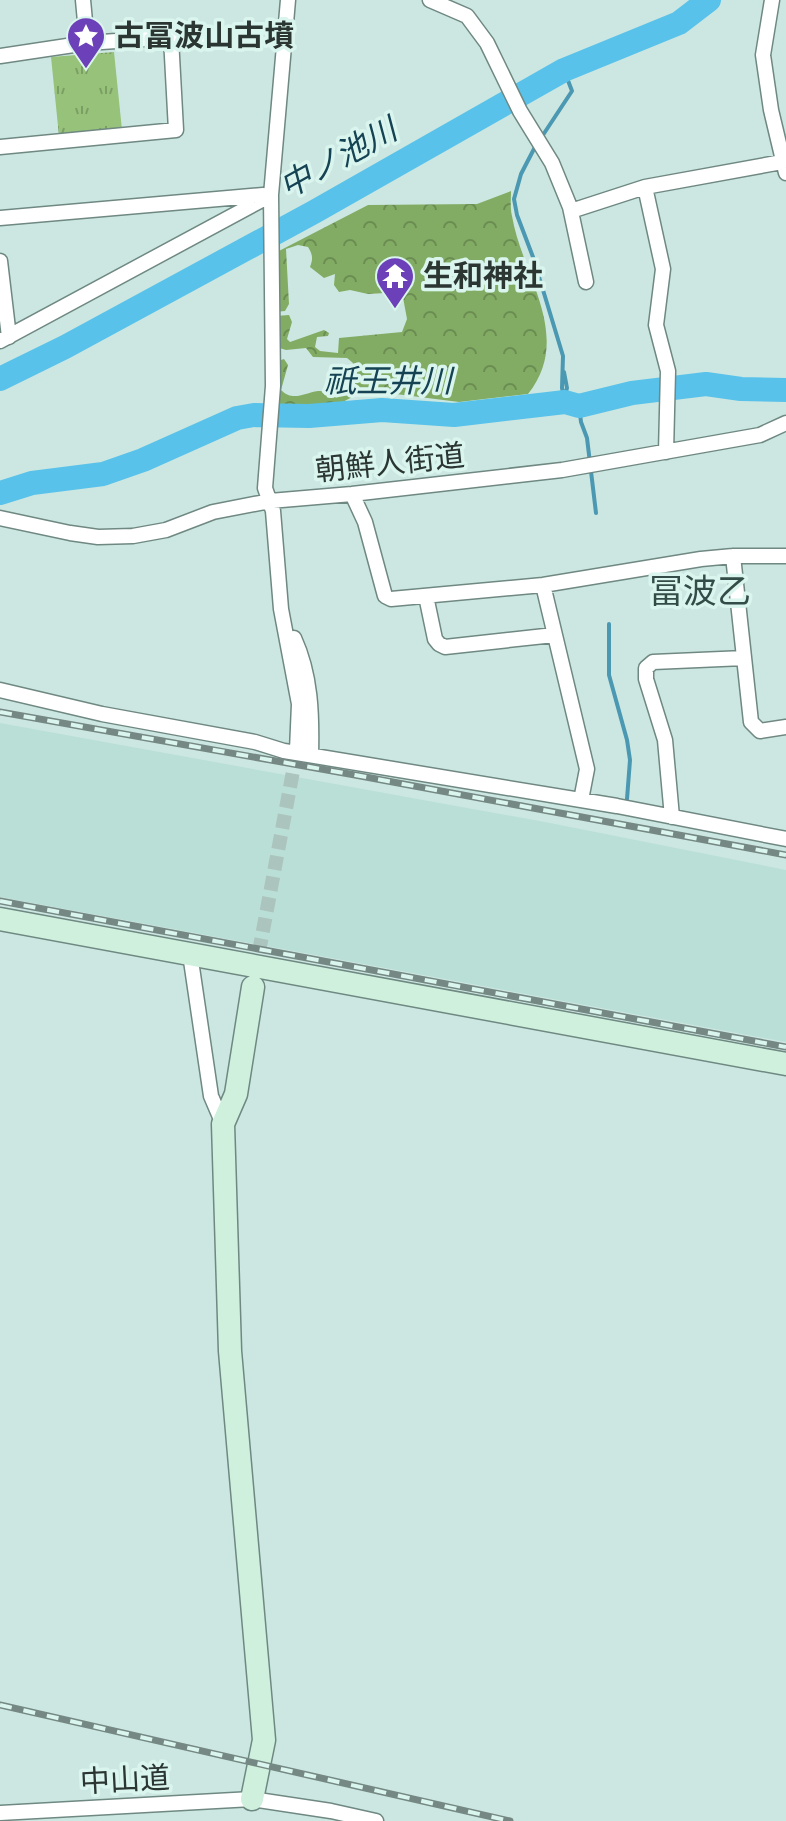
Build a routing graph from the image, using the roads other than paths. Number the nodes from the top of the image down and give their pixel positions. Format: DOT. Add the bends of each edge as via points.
graph roads {
  1 [pos="83,0"];
  2 [pos="288,0"];
  3 [pos="430,0"];
  4 [pos="772,0"];
  5 [pos="204,35"];
  6 [pos="171,38"];
  7 [pos="87,43"];
  8 [pos="0,56"];
  9 [pos="0,147"];
  10 [pos="784,168"];
  11 [pos="645,187"];
  12 [pos="271,201"];
  13 [pos="571,211"];
  14 [pos="0,218"];
  15 [pos="0,261"];
  16 [pos="586,282"];
  17 [pos="4,339"];
  18 [pos="786,423"];
  19 [pos="666,452"];
  20 [pos="352,494"];
  21 [pos="270,501"];
  22 [pos="0,518"];
  23 [pos="733,556"];
  24 [pos="786,556"];
  25 [pos="543,585"];
  26 [pos="426,596"];
  27 [pos="554,635"];
  28 [pos="744,658"];
  29 [pos="0,690"];
  30 [pos="786,727"];
  31 [pos="304,752"];
  32 [pos="581,800"];
  33 [pos="672,817"];
  34 [pos="786,839"];
  35 [pos="0,919"];
  36 [pos="190,954"];
  37 [pos="253,987"];
  38 [pos="786,1064"];
  39 [pos="223,1124"];
  40 [pos="252,1799"];
  41 [pos="0,1813"];
  42 [pos="376,1821"];
  1 -- 7 [label="street"];
  2 -- 12 [label="street"];
  3 -- 13 [label="street" via="467,16 487,43 552,163"];
  4 -- 10 [label="street" via="763,55"];
  5 -- 6 [label="street"];
  6 -- 7 [label="street"];
  6 -- 9 [label="street" via="176,130"];
  7 -- 8 [label="street"];
  10 -- 11 [label="street"];
  11 -- 13 [label="street"];
  11 -- 19 [label="street" via="663,269 656,325 668,371"];
  12 -- 14 [label="street"];
  12 -- 17 [label="street"];
  12 -- 21 [label="street" via="273,386 265,488"];
  13 -- 16 [label="street"];
  15 -- 17 [label="street"];
  18 -- 19 [label="street, 朝鮮人街道" via="760,435"];
  19 -- 20 [label="street, 朝鮮人街道" via="562,470"];
  20 -- 21 [label="street, 朝鮮人街道"];
  20 -- 26 [label="street" via="385,596"];
  21 -- 22 [label="street, 朝鮮人街道" via="133,536 98,537"];
  21 -- 31 [label="street" via="284,630 295,639 307,673 312,716"];
  23 -- 24 [label="street"];
  23 -- 25 [label="street"];
  23 -- 28 [label="street"];
  25 -- 26 [label="street"];
  25 -- 27 [label="street"];
  26 -- 27 [label="street" via="435,639 445,647"];
  27 -- 32 [label="street" via="587,769"];
  28 -- 30 [label="street" via="751,722 760,731"];
  28 -- 33 [label="street" via="653,662 646,668 665,740"];
  29 -- 31 [label="street"];
  31 -- 32 [label="street"];
  32 -- 33 [label="street"];
  33 -- 34 [label="street"];
  35 -- 36 [label="street"];
  36 -- 38 [label="street"];
  36 -- 39 [label="street" via="211,1096"];
  37 -- 39 [label="street" via="236,1094"];
  39 -- 40 [label="street" via="230,1351 264,1740"];
  40 -- 41 [label="street, 中山道"];
  40 -- 42 [label="street, 中山道"];
}
